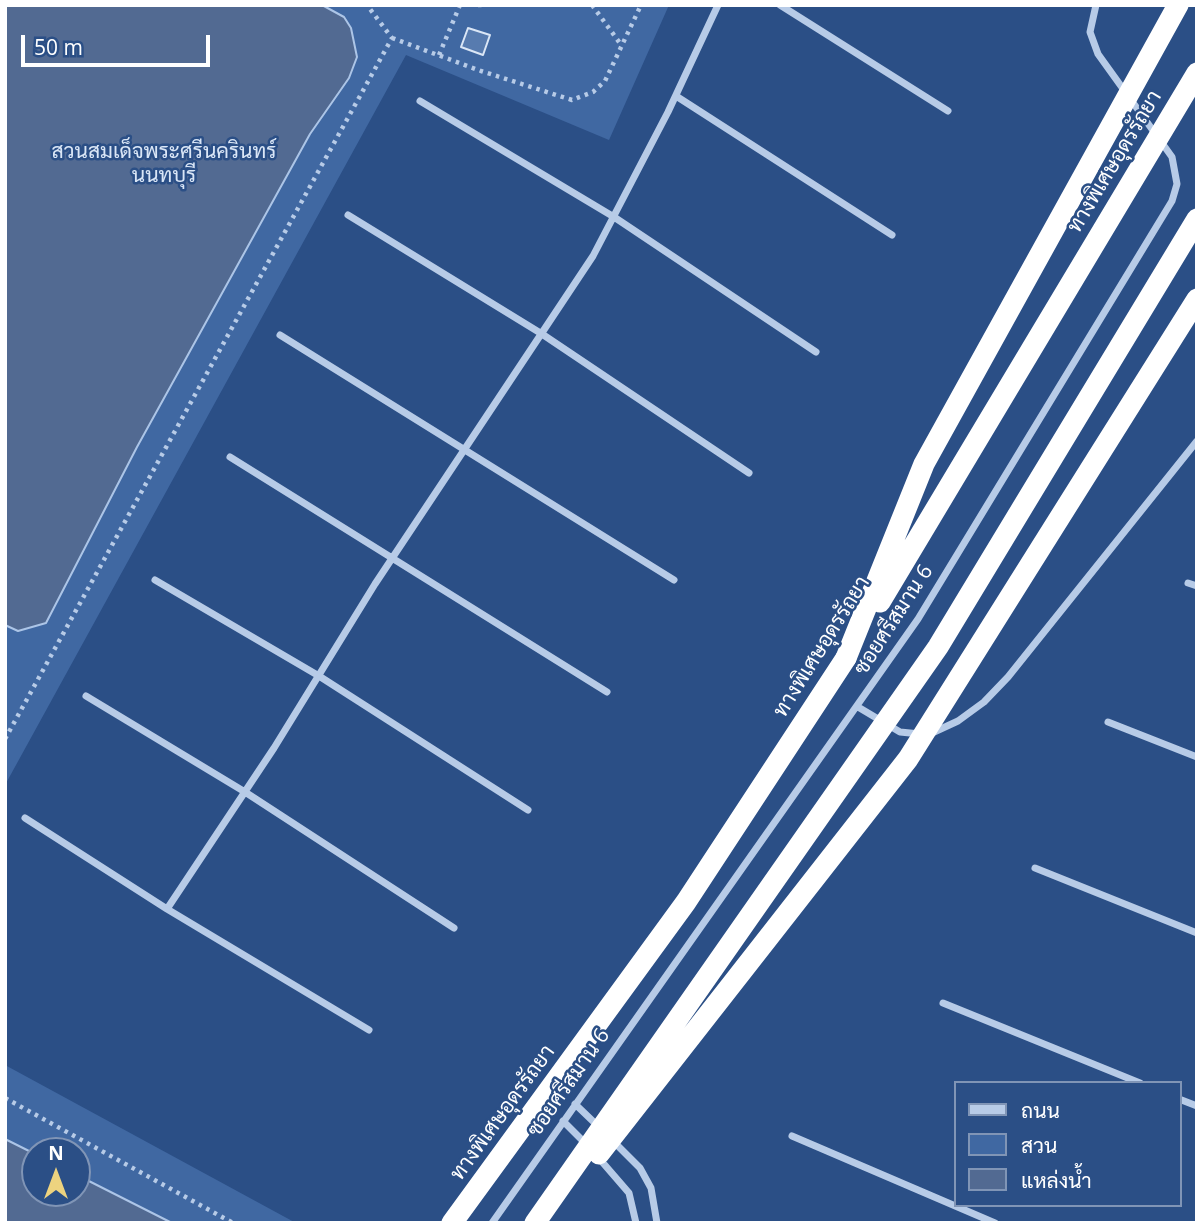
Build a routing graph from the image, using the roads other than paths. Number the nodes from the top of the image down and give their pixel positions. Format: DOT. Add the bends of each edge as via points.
graph roads {
  1 [pos="718,5"];
  2 [pos="780,5"];
  3 [pos="1096,5"];
  4 [pos="1178,5"];
  5 [pos="1197,73"];
  6 [pos="676,96"];
  7 [pos="420,101"];
  8 [pos="948,111"];
  9 [pos="348,215"];
  10 [pos="614,217"];
  11 [pos="1197,219"];
  12 [pos="892,235"];
  13 [pos="1197,299"];
  14 [pos="541,334"];
  15 [pos="280,335"];
  16 [pos="816,352"];
  17 [pos="1197,441"];
  18 [pos="465,449"];
  19 [pos="230,457"];
  20 [pos="749,473"];
  21 [pos="392,558"];
  22 [pos="155,580"];
  23 [pos="674,580"];
  24 [pos="1188,583"];
  25 [pos="1197,586"];
  26 [pos="846,657"];
  27 [pos="319,676"];
  28 [pos="607,692"];
  29 [pos="86,696"];
  30 [pos="858,706"];
  31 [pos="1108,722"];
  32 [pos="1197,757"];
  33 [pos="245,792"];
  34 [pos="528,810"];
  35 [pos="25,818"];
  36 [pos="1035,868"];
  37 [pos="167,909"];
  38 [pos="454,928"];
  39 [pos="1197,933"];
  40 [pos="943,1003"];
  41 [pos="369,1030"];
  42 [pos="1135,1081"];
  43 [pos="1181,1099"];
  44 [pos="575,1104"];
  45 [pos="1197,1106"];
  46 [pos="563,1121"];
  47 [pos="792,1136"];
  48 [pos="954,1205"];
  49 [pos="958,1207"];
  50 [pos="452,1223"];
  51 [pos="492,1223"];
  52 [pos="536,1223"];
  53 [pos="542,1223"];
  54 [pos="636,1223"];
  55 [pos="657,1223"];
  56 [pos="995,1223"];
  1 -- 6 [label="street"];
  2 -- 8 [label="street"];
  3 -- 30 [label="street, ซอยศรีสมาน 6" via="1090,32 1098,54 1172,157 1177,184 1172,201 918,619"];
  4 -- 26 [label="highway, bridge" via="924,464"];
  5 -- 26 [label="highway, ทางพิเศษอุดรรัถยา, bridge"];
  6 -- 10 [label="street"];
  6 -- 12 [label="street"];
  7 -- 10 [label="street"];
  9 -- 14 [label="street"];
  10 -- 14 [label="street"];
  10 -- 16 [label="street"];
  11 -- 52 [label="highway, bridge" via="938,648"];
  13 -- 53 [label="highway, bridge" via="908,759"];
  14 -- 18 [label="street"];
  14 -- 20 [label="street"];
  15 -- 18 [label="street"];
  17 -- 30 [label="street" via="984,702 929,735 900,733"];
  18 -- 21 [label="street"];
  18 -- 23 [label="street"];
  19 -- 21 [label="street"];
  21 -- 27 [label="street"];
  21 -- 28 [label="street"];
  22 -- 27 [label="street"];
  24 -- 25 [label="street"];
  26 -- 50 [label="highway, ทางพิเศษอุดรรัถยา" via="678,913"];
  27 -- 33 [label="street"];
  27 -- 34 [label="street"];
  29 -- 33 [label="street"];
  30 -- 44 [label="street, ซอยศรีสมาน 6"];
  31 -- 32 [label="street"];
  33 -- 37 [label="street"];
  33 -- 38 [label="street"];
  35 -- 37 [label="street"];
  36 -- 39 [label="street"];
  37 -- 41 [label="street"];
  40 -- 42 [label="street"];
  43 -- 45 [label="street"];
  44 -- 46 [label="street, ซอยศรีสมาน 6"];
  44 -- 55 [label="street" via="640,1168 651,1188"];
  46 -- 51 [label="street, ซอยศรีสมาน 6"];
  46 -- 54 [label="street" via="620,1179 629,1193"];
  47 -- 48 [label="street"];
  49 -- 56 [label="street"];
}
